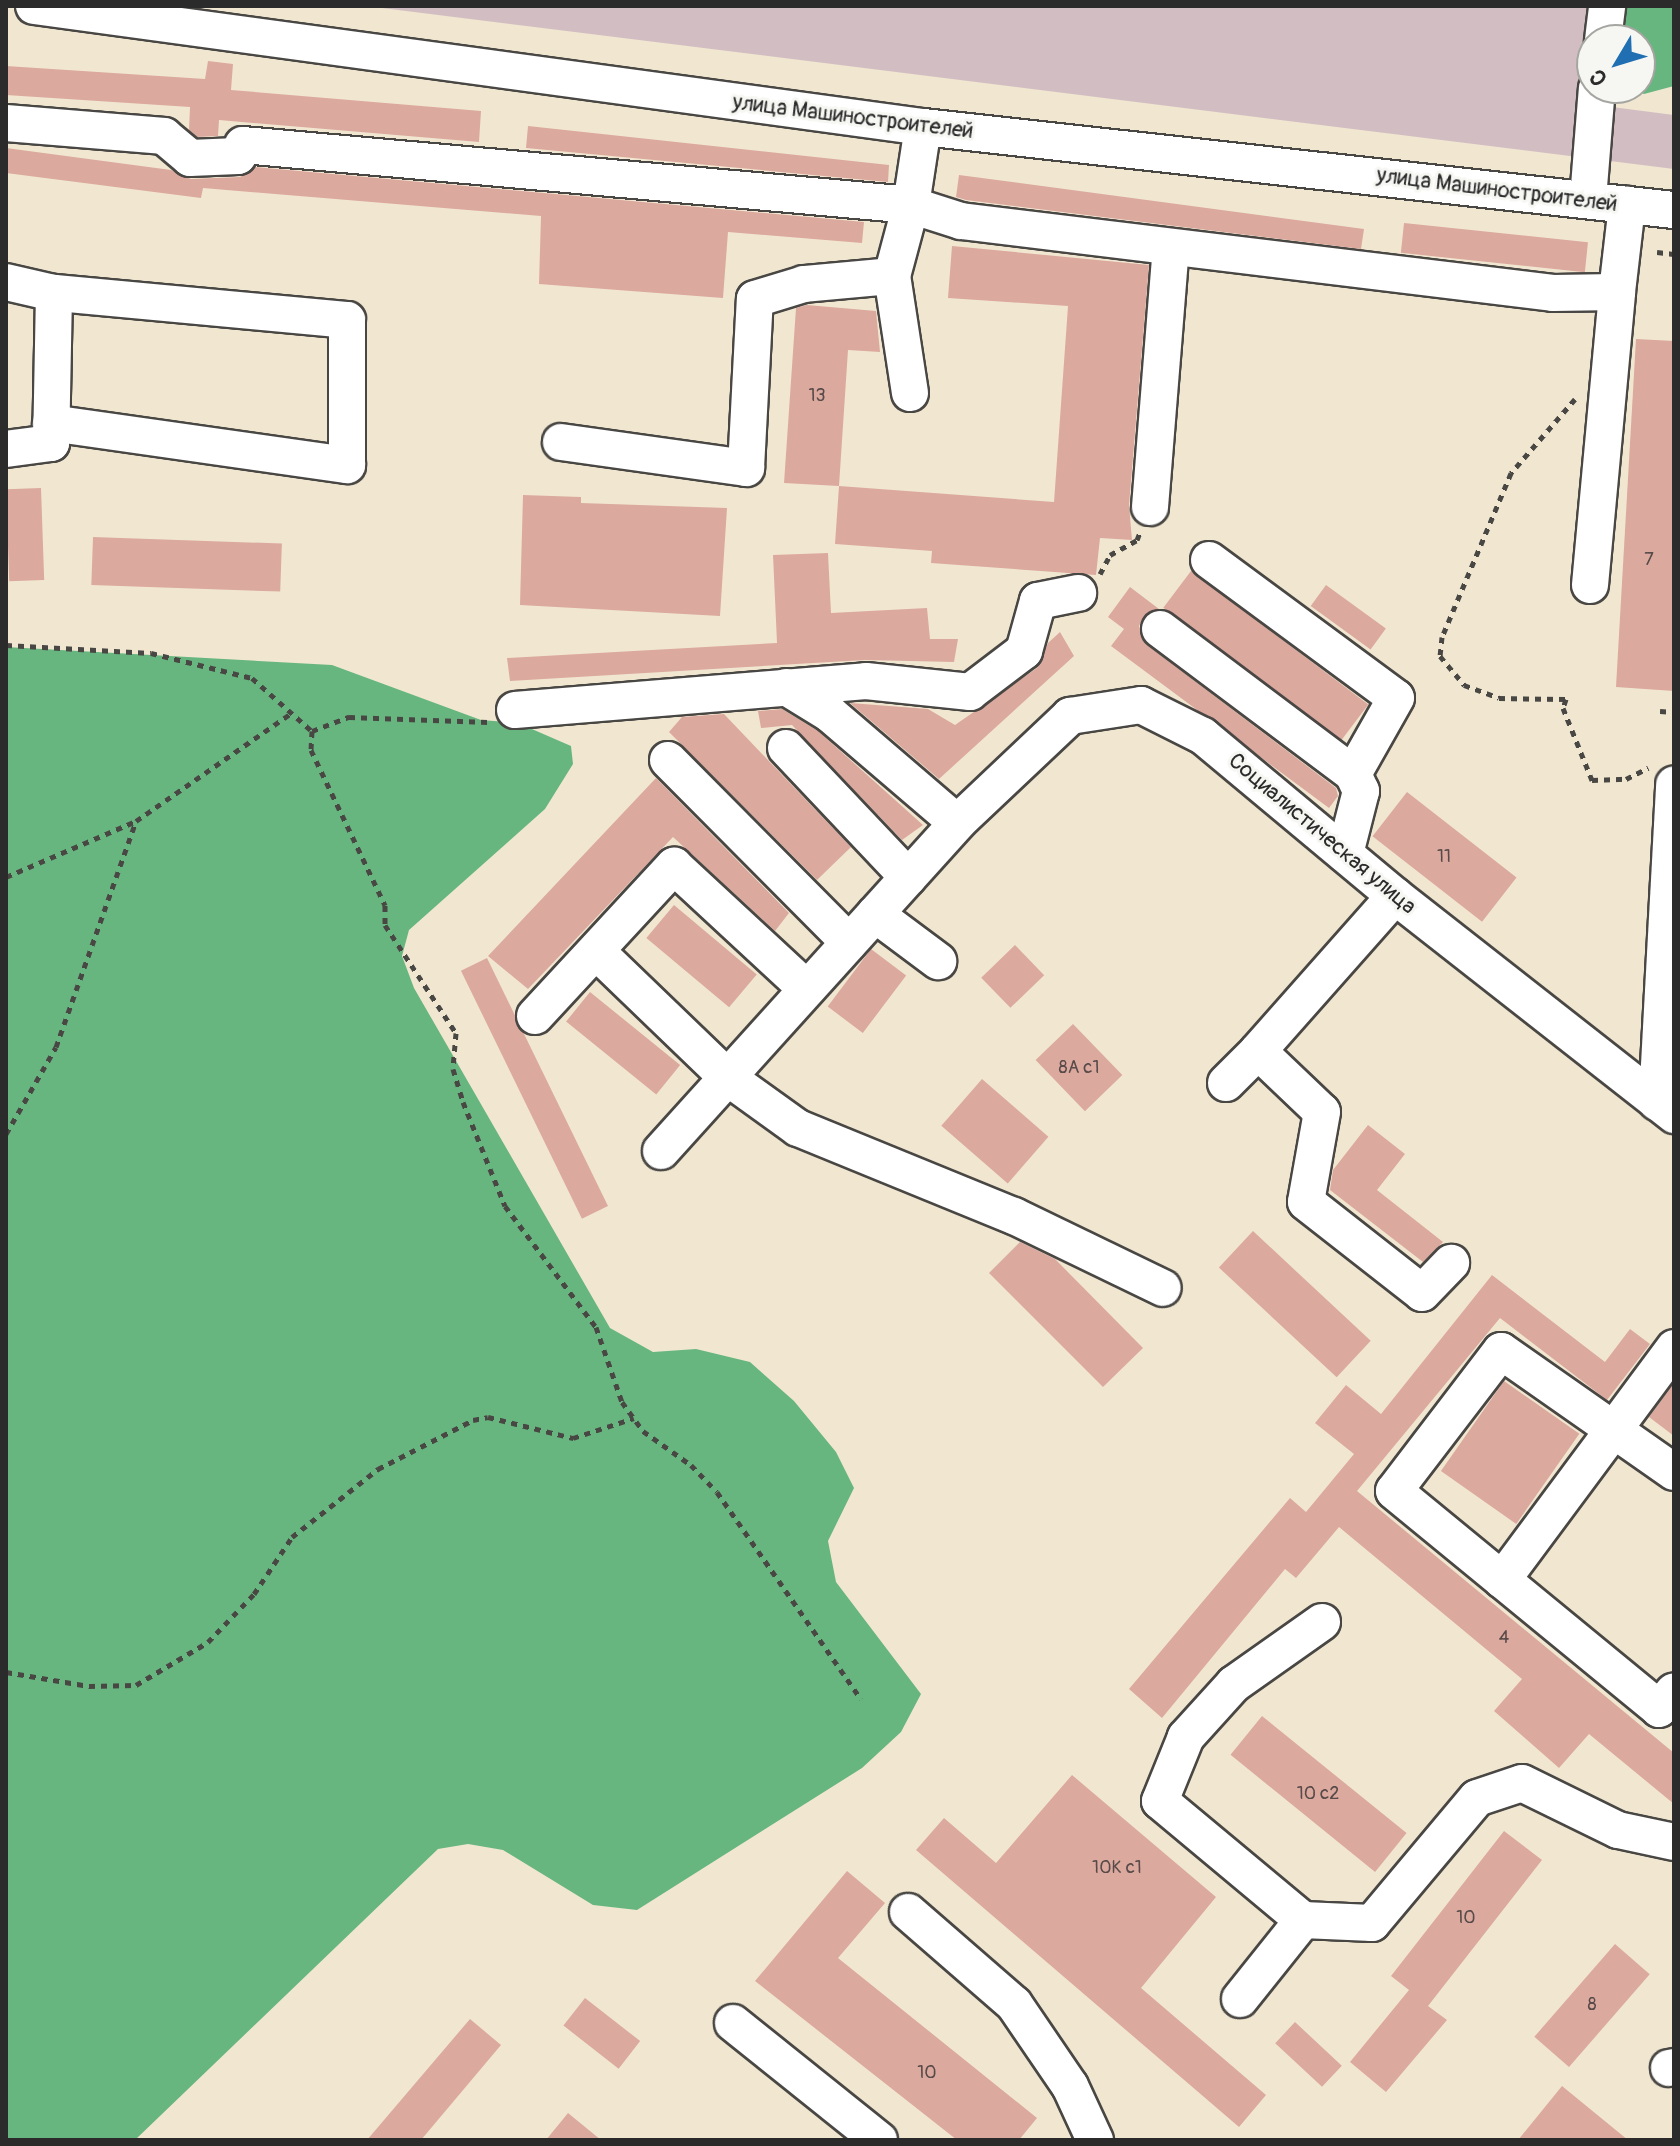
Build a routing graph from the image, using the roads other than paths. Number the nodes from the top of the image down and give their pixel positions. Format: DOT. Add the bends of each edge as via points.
graph roads {
  1 [pos="34,6"];
  2 [pos="1596,104"];
  3 [pos="6,123"];
  4 [pos="923,127"];
  5 [pos="1588,199"];
  6 [pos="911,205"];
  7 [pos="1627,205"];
  8 [pos="1674,210"];
  9 [pos="1171,248"];
  10 [pos="892,276"];
  11 [pos="6,282"];
  12 [pos="1617,292"];
  13 [pos="54,293"];
  14 [pos="910,393"];
  15 [pos="51,423"];
  16 [pos="561,442"];
  17 [pos="6,449"];
  18 [pos="1150,507"];
  19 [pos="1209,560"];
  20 [pos="1590,585"];
  21 [pos="1078,593"];
  22 [pos="1160,629"];
  23 [pos="786,687"];
  24 [pos="515,710"];
  25 [pos="786,748"];
  26 [pos="668,760"];
  27 [pos="1667,773"];
  28 [pos="1353,774"];
  29 [pos="957,823"];
  30 [pos="1345,854"];
  31 [pos="908,877"];
  32 [pos="1395,896"];
  33 [pos="875,914"];
  34 [pos="849,942"];
  35 [pos="596,951"];
  36 [pos="938,961"];
  37 [pos="807,989"];
  38 [pos="535,1016"];
  39 [pos="1258,1051"];
  40 [pos="727,1077"];
  41 [pos="1226,1083"];
  42 [pos="1666,1109"];
  43 [pos="661,1151"];
  44 [pos="1451,1263"];
  45 [pos="1163,1288"];
  46 [pos="1674,1348"];
  47 [pos="1613,1427"];
  48 [pos="1674,1472"];
  49 [pos="1502,1580"];
  50 [pos="1322,1622"];
  51 [pos="1674,1691"];
  52 [pos="1674,1842"];
  53 [pos="908,1912"];
  54 [pos="1303,1920"];
  55 [pos="1240,1999"];
  56 [pos="733,2023"];
  57 [pos="879,2140"];
  58 [pos="1095,2140"];
  1 -- 4 [label="street, улица Машиностроителей"];
  2 -- 5 [label="street"];
  3 -- 6 [label="street" via="164,136 190,158 238,156 243,145"];
  4 -- 5 [label="street, улица Машиностроителей"];
  4 -- 6 [label="street"];
  5 -- 7 [label="street, улица Машиностроителей"];
  6 -- 9 [label="street" via="961,221"];
  6 -- 10 [label="street"];
  7 -- 8 [label="street, улица Машиностроителей"];
  7 -- 12 [label="street"];
  9 -- 12 [label="street" via="1553,293"];
  9 -- 18 [label="street"];
  10 -- 14 [label="street"];
  10 -- 16 [label="street" via="804,284 755,299 746,468"];
  11 -- 13 [label="street"];
  12 -- 20 [label="street"];
  13 -- 15 [label="street"];
  13 -- 15 [label="street" via="347,320 347,465"];
  15 -- 17 [label="street" via="51,443"];
  19 -- 28 [label="street" via="1396,698"];
  21 -- 23 [label="street" via="1038,601 1024,651 970,692 866,681"];
  22 -- 28 [label="street"];
  23 -- 24 [label="street"];
  23 -- 29 [label="street" via="830,714"];
  25 -- 31 [label="street"];
  26 -- 34 [label="street"];
  27 -- 42 [label="street"];
  28 -- 30 [label="street" via="1361,791"];
  29 -- 30 [label="street, Социалистическая улица" via="1070,716 1141,705 1203,736"];
  29 -- 31 [label="street, Социалистическая улица"];
  30 -- 32 [label="street, Социалистическая улица"];
  31 -- 33 [label="street, Социалистическая улица"];
  32 -- 39 [label="street"];
  32 -- 42 [label="street, Социалистическая улица"];
  33 -- 34 [label="street, Социалистическая улица"];
  33 -- 36 [label="street"];
  34 -- 37 [label="street, Социалистическая улица"];
  35 -- 37 [label="street" via="674,866"];
  35 -- 38 [label="street"];
  35 -- 40 [label="street"];
  37 -- 40 [label="street, Социалистическая улица"];
  39 -- 41 [label="street"];
  39 -- 44 [label="street" via="1322,1112 1306,1202 1422,1293"];
  40 -- 43 [label="street, Социалистическая улица"];
  40 -- 45 [label="street" via="798,1128 1014,1216"];
  46 -- 47 [label="street"];
  47 -- 48 [label="street"];
  47 -- 49 [label="street"];
  47 -- 49 [label="street" via="1501,1351 1394,1491"];
  49 -- 51 [label="street" via="1659,1709"];
  50 -- 54 [label="street" via="1234,1684 1195,1726 1160,1801"];
  52 -- 54 [label="street" via="1618,1830 1522,1783 1477,1798 1372,1923"];
  53 -- 58 [label="street" via="1014,2004 1070,2086"];
  54 -- 55 [label="street"];
  56 -- 57 [label="street"];
}
